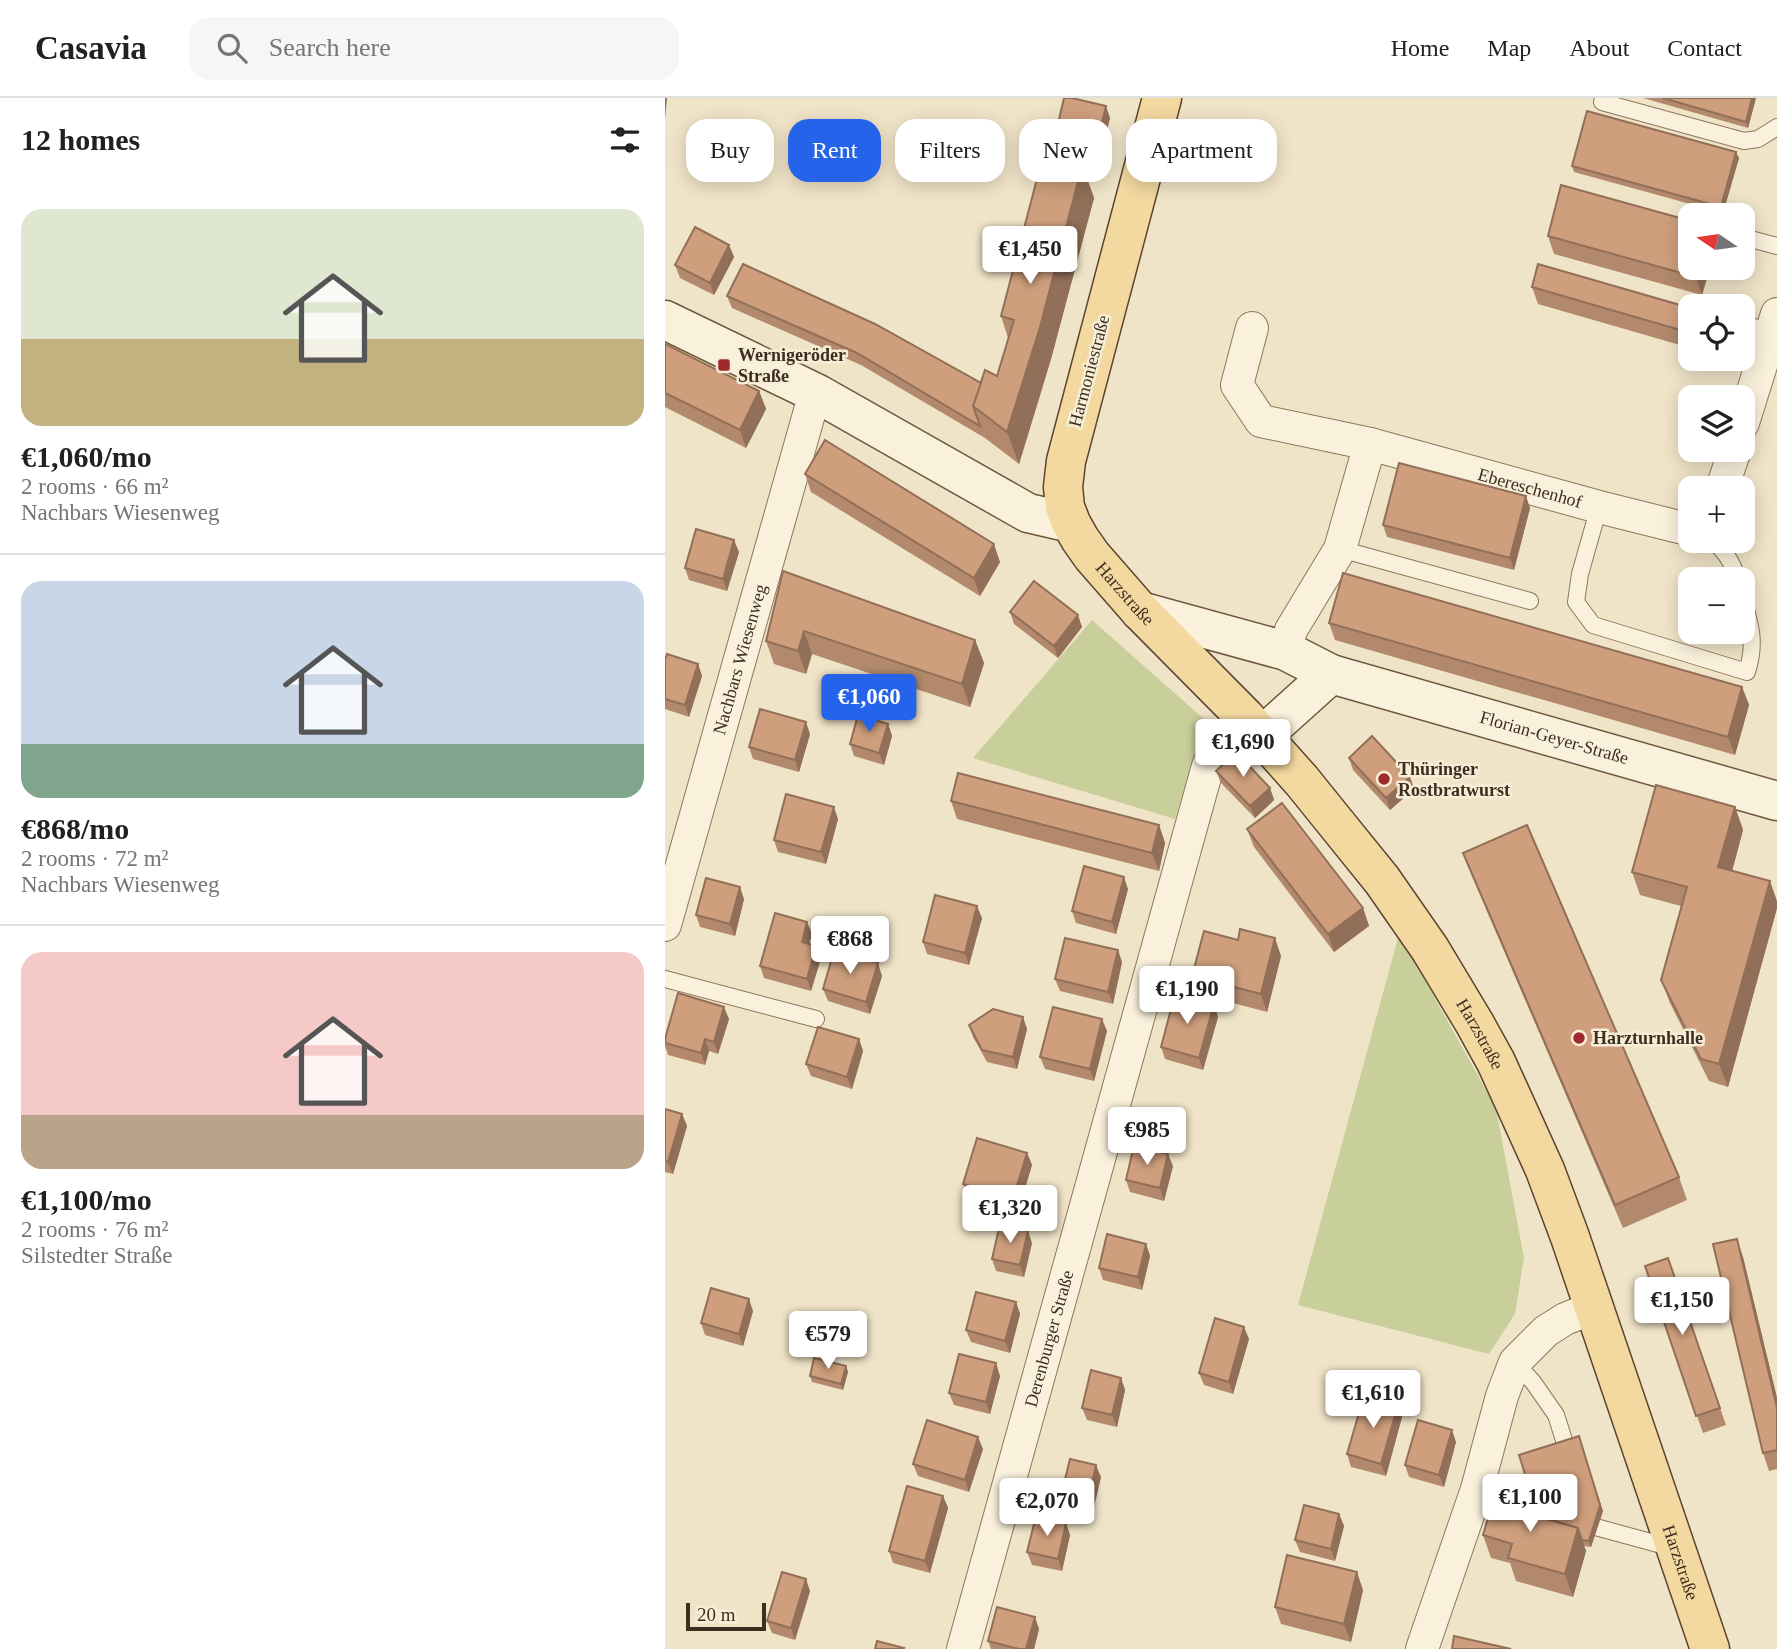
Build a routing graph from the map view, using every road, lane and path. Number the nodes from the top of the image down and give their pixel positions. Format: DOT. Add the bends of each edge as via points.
graph roads {
  1 [pos="1162,98"];
  2 [pos="1602,102"];
  3 [pos="1777,127"];
  4 [pos="1755,240"];
  5 [pos="1777,246"];
  6 [pos="665,320"];
  7 [pos="1764,323"];
  8 [pos="1252,328"];
  9 [pos="1751,385"];
  10 [pos="818,394"];
  11 [pos="1370,444"];
  12 [pos="1599,507"];
  13 [pos="1071,523"];
  14 [pos="1678,527"];
  15 [pos="1339,550"];
  16 [pos="1530,601"];
  17 [pos="1140,611"];
  18 [pos="1752,644"];
  19 [pos="1286,651"];
  20 [pos="1331,674"];
  21 [pos="1254,727"];
  22 [pos="1777,801"];
  23 [pos="665,925"];
  24 [pos="665,979"];
  25 [pos="816,1019"];
  26 [pos="1595,1307"];
  27 [pos="1515,1362"];
  28 [pos="1576,1477"];
  29 [pos="1584,1502"];
  30 [pos="1673,1539"];
  31 [pos="963,1649"];
  32 [pos="1422,1649"];
  33 [pos="1710,1649"];
  1 -- 13 [label="main road, Harmoniestraße" via="1066,461 1063,487"];
  2 -- 3 [label="lane" via="1744,141 1758,139"];
  4 -- 5 [label="lane"];
  6 -- 10 [label="street"];
  7 -- 9 [label="street"];
  8 -- 11 [label="street, Ebereschenhof" via="1237,385 1261,421"];
  10 -- 13 [label="street" via="1028,513"];
  10 -- 23 [label="street, Nachbars Wiesenweg"];
  11 -- 12 [label="street, Ebereschenhof"];
  11 -- 15 [label="street"];
  12 -- 14 [label="street, Ebereschenhof"];
  12 -- 18 [label="lane" via="1576,602 1593,625 1747,672"];
  13 -- 17 [label="main road, Harzstraße" via="1092,556"];
  15 -- 16 [label="lane"];
  15 -- 19 [label="street" via="1291,630"];
  17 -- 19 [label="street, Florian-Geyer-Straße"];
  17 -- 21 [label="main road, Harzstraße"];
  19 -- 20 [label="street, Florian-Geyer-Straße"];
  20 -- 21 [label="street"];
  20 -- 22 [label="street, Florian-Geyer-Straße"];
  21 -- 26 [label="main road, Harzstraße" via="1382,880 1475,1024 1545,1170"];
  21 -- 31 [label="street, Derenburger Straße" via="1220,740 1208,766"];
  24 -- 25 [label="lane"];
  26 -- 27 [label="street" via="1546,1331"];
  26 -- 30 [label="main road, Harzstraße"];
  27 -- 28 [label="lane" via="1556,1415"];
  27 -- 32 [label="street"];
  29 -- 30 [label="lane" via="1592,1526 1658,1544"];
  30 -- 33 [label="main road, Harzstraße"];
}
